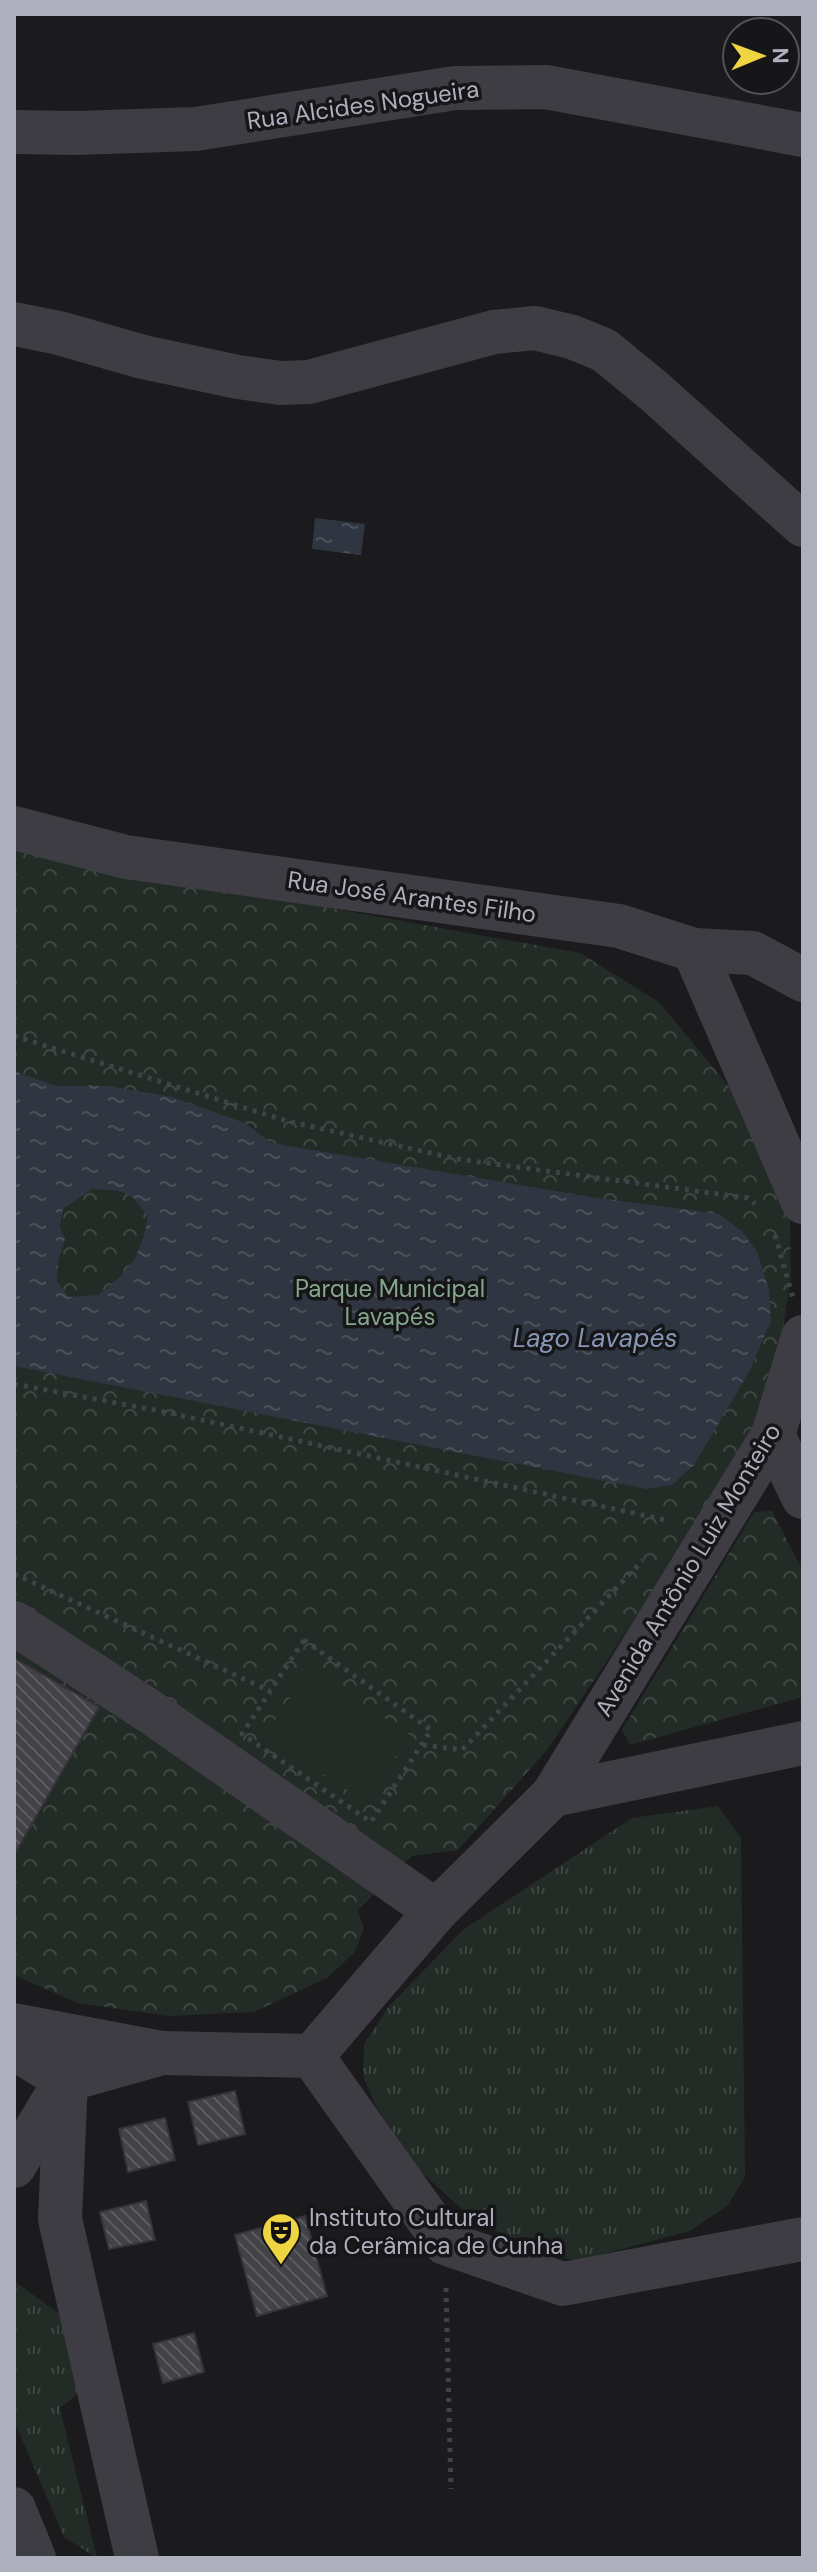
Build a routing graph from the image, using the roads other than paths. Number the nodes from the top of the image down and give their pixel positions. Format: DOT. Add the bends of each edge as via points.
graph roads {
  1 [pos="14,132"];
  2 [pos="803,135"];
  3 [pos="14,324"];
  4 [pos="803,525"];
  5 [pos="14,828"];
  6 [pos="694,950"];
  7 [pos="803,980"];
  8 [pos="803,1202"];
  9 [pos="798,1319"];
  10 [pos="773,1435"];
  11 [pos="803,1497"];
  12 [pos="14,1623"];
  13 [pos="803,1743"];
  14 [pos="553,1795"];
  15 [pos="436,1911"];
  16 [pos="14,2025"];
  17 [pos="14,2048"];
  18 [pos="162,2053"];
  19 [pos="312,2056"];
  20 [pos="66,2080"];
  21 [pos="14,2166"];
  22 [pos="803,2239"];
  23 [pos="14,2509"];
  24 [pos="34,2558"];
  25 [pos="137,2558"];
  1 -- 2 [label="street, Rua Alcides Nogueira" via="196,129 455,88 546,87"];
  3 -- 4 [label="street" via="143,357 281,383 337,376 494,332 535,328 572,337 604,350"];
  5 -- 6 [label="street, Rua José Arantes Filho" via="126,857 619,926"];
  6 -- 7 [label="street, Rua José Arantes Filho" via="753,953"];
  6 -- 8 [label="street"];
  9 -- 10 [label="street, Avenida Antônio Luiz Monteiro"];
  10 -- 11 [label="street"];
  10 -- 14 [label="street, Avenida Antônio Luiz Monteiro"];
  12 -- 15 [label="street"];
  13 -- 14 [label="street"];
  14 -- 15 [label="street, Avenida Antônio Luiz Monteiro"];
  15 -- 19 [label="street, Avenida Antônio Luiz Monteiro"];
  16 -- 18 [label="street"];
  17 -- 20 [label="street"];
  18 -- 19 [label="street"];
  18 -- 20 [label="street"];
  19 -- 22 [label="street" via="445,2243 563,2284"];
  20 -- 21 [label="street"];
  20 -- 25 [label="street" via="60,2219"];
  23 -- 24 [label="street"];
}
